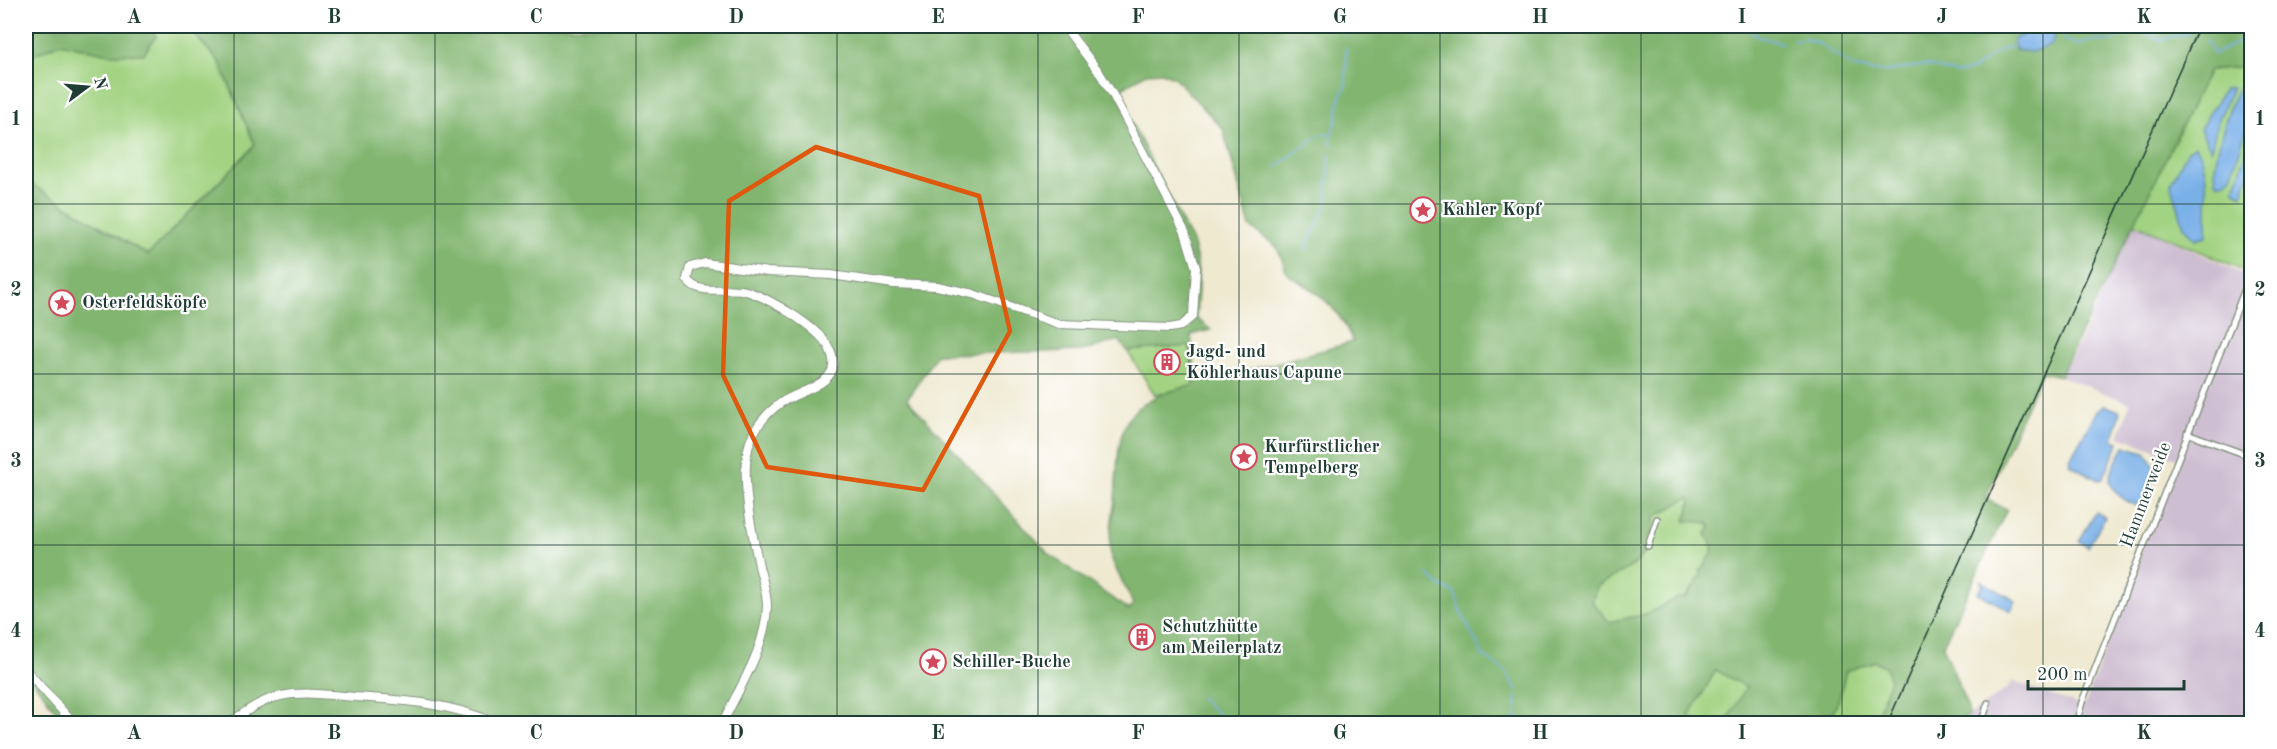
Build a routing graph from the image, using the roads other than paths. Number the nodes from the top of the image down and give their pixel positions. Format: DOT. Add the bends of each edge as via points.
graph roads {
  1 [pos="1064,26"];
  2 [pos="2249,279"];
  3 [pos="2187,433"];
  4 [pos="2252,457"];
  5 [pos="1657,519"];
  6 [pos="1648,546"];
  7 [pos="26,670"];
  8 [pos="1988,703"];
  9 [pos="74,723"];
  10 [pos="228,723"];
  11 [pos="497,723"];
  12 [pos="722,723"];
  13 [pos="1981,723"];
  14 [pos="2076,723"];
  1 -- 12 [label="street" via="1113,95 1185,232 1196,268 1193,316 1181,326 1170,328 1059,324 973,294 937,286 705,263 690,267 687,279 692,285 747,291 794,316 823,339 833,359 833,369 827,378 771,411 755,430 749,446 750,512 766,612 757,652"];
  2 -- 3 [label="street, Hammerweide"];
  3 -- 4 [label="street"];
  3 -- 14 [label="street, Hammerweide"];
  5 -- 6 [label="street"];
  7 -- 9 [label="street"];
  8 -- 13 [label="street"];
  10 -- 11 [label="street" via="270,699 300,694 419,702 464,711"];
}
